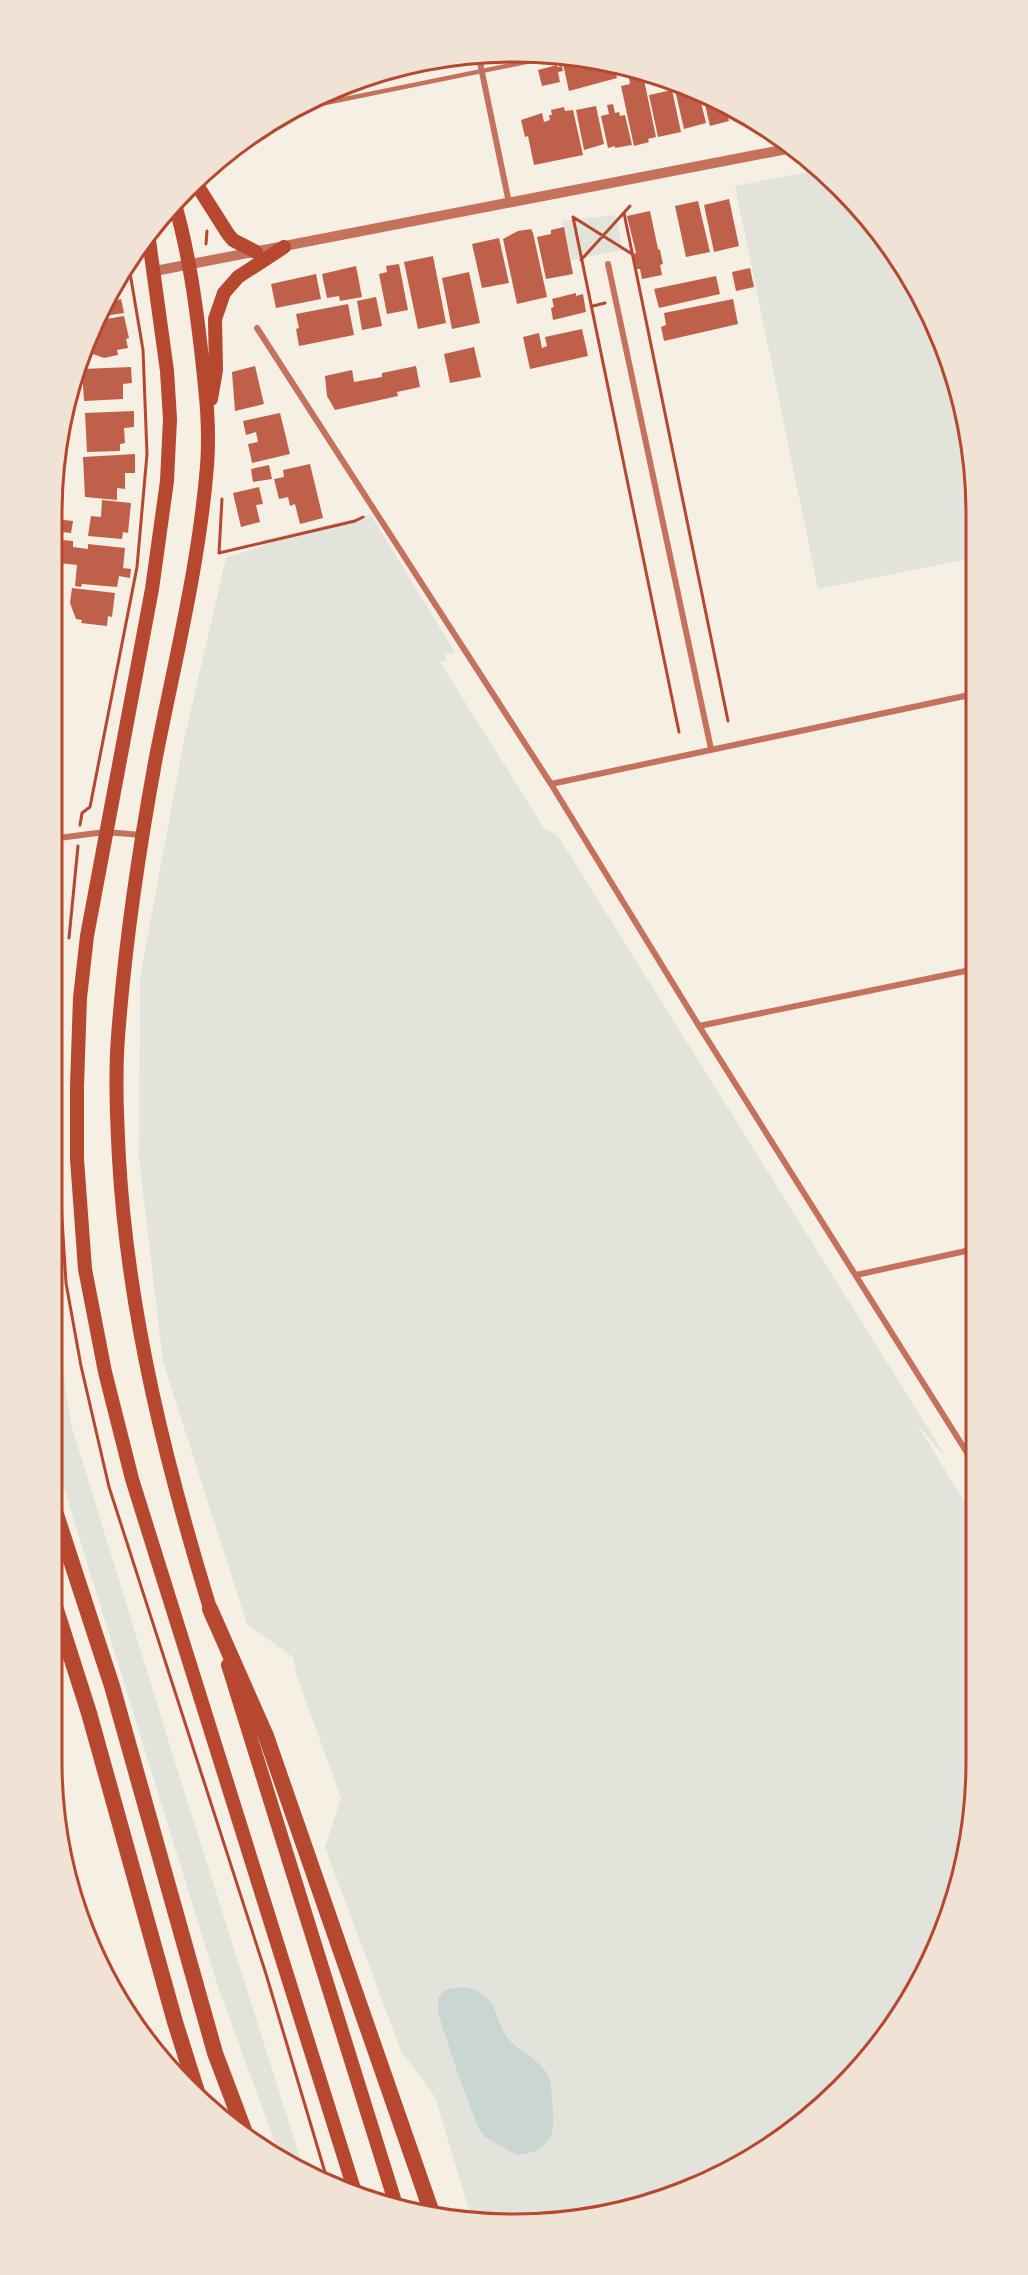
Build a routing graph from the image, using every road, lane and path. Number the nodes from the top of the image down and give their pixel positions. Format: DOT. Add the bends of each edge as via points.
graph roads {
  1 [pos="480,62"];
  2 [pos="520,62"];
  3 [pos="481,70"];
  4 [pos="326,103"];
  5 [pos="782,150"];
  6 [pos="199,189"];
  7 [pos="510,203"];
  8 [pos="630,206"];
  9 [pos="177,212"];
  10 [pos="624,213"];
  11 [pos="208,227"];
  12 [pos="603,236"];
  13 [pos="206,244"];
  14 [pos="150,246"];
  15 [pos="284,247"];
  16 [pos="256,252"];
  17 [pos="632,254"];
  18 [pos="582,260"];
  19 [pos="608,264"];
  20 [pos="189,266"];
  21 [pos="154,271"];
  22 [pos="130,275"];
  23 [pos="257,328"];
  24 [pos="208,417"];
  25 [pos="365,516"];
  26 [pos="219,553"];
  27 [pos="966,696"];
  28 [pos="728,720"];
  29 [pos="679,732"];
  30 [pos="711,749"];
  31 [pos="551,784"];
  32 [pos="82,813"];
  33 [pos="105,832"];
  34 [pos="143,835"];
  35 [pos="62,838"];
  36 [pos="966,971"];
  37 [pos="699,1026"];
  38 [pos="966,1251"];
  39 [pos="856,1275"];
  40 [pos="966,1451"];
  41 [pos="62,1533"];
  42 [pos="210,1609"];
  43 [pos="62,1628"];
  44 [pos="193,2080"];
  45 [pos="241,2121"];
  46 [pos="352,2183"];
  47 [pos="393,2197"];
  48 [pos="429,2206"];
  1 -- 3 [label="street"];
  2 -- 3 [label="lane"];
  3 -- 4 [label="lane"];
  3 -- 7 [label="street"];
  5 -- 7 [label="street"];
  6 -- 16 [label="main road" via="233,240"];
  7 -- 15 [label="street"];
  8 -- 10 [label="path"];
  9 -- 20 [label="main road"];
  10 -- 12 [label="path"];
  10 -- 17 [label="path"];
  11 -- 13 [label="path"];
  12 -- 17 [label="path"];
  12 -- 18 [label="path"];
  12 -- 18 [label="path" via="573,217"];
  14 -- 21 [label="main road"];
  15 -- 16 [label="street"];
  15 -- 24 [label="main road" via="238,277 224,293 215,319 216,370"];
  16 -- 20 [label="street"];
  17 -- 28 [label="path"];
  18 -- 29 [label="path"];
  19 -- 30 [label="street"];
  20 -- 21 [label="street"];
  20 -- 24 [label="main road"];
  21 -- 33 [label="main road" via="167,371 167,481 152,589"];
  22 -- 32 [label="path" via="143,350 147,454 137,567 90,807"];
  23 -- 31 [label="street"];
  24 -- 34 [label="main road" via="207,465 193,581"];
  25 -- 26 [label="path"];
  27 -- 30 [label="street"];
  30 -- 31 [label="street"];
  31 -- 37 [label="street"];
  33 -- 34 [label="street"];
  33 -- 35 [label="street"];
  33 -- 46 [label="main road" via="81,998 77,1159 85,1269 132,1479"];
  34 -- 42 [label="main road" via="118,1040 117,1128 122,1212 142,1345"];
  36 -- 37 [label="street"];
  37 -- 39 [label="street"];
  38 -- 39 [label="street"];
  39 -- 40 [label="street"];
  41 -- 45 [label="highway" via="112,1686 215,2053"];
  42 -- 47 [label="main road"];
  42 -- 48 [label="highway" via="266,1736"];
  43 -- 44 [label="highway"];
}
